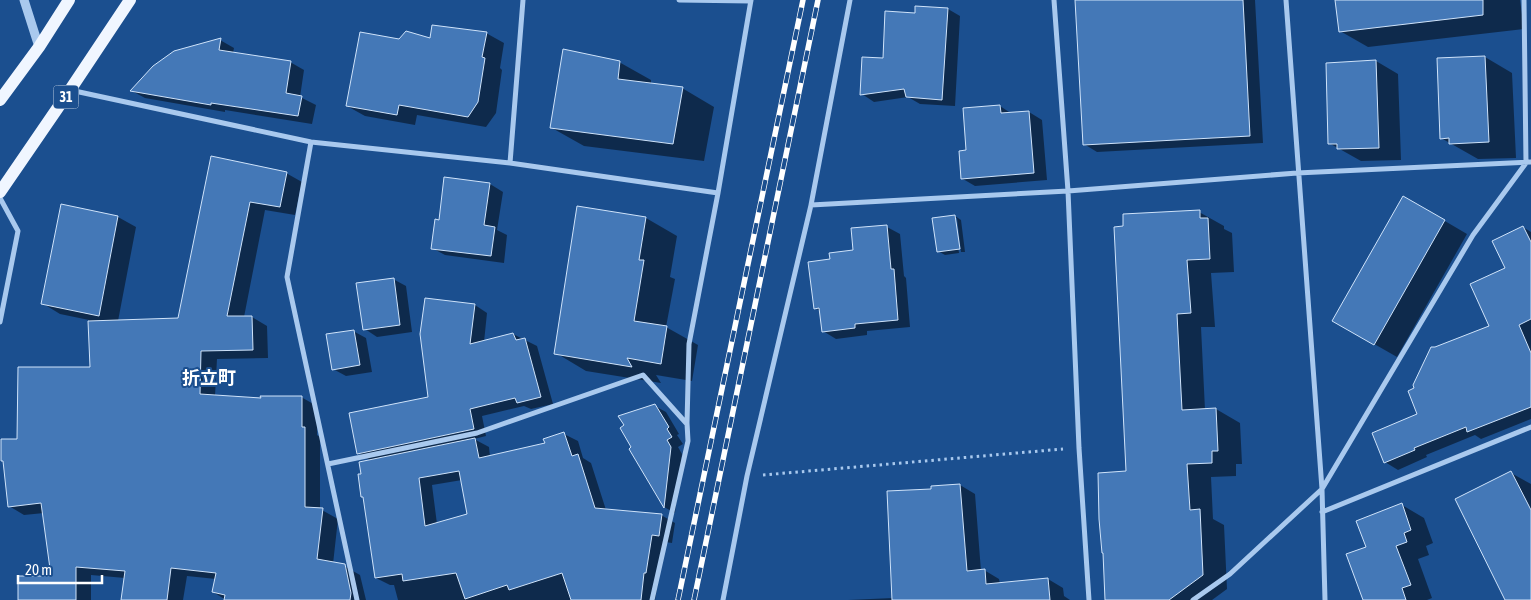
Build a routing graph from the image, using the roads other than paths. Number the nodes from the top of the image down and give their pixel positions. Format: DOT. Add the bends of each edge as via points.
graph roads {
  1 [pos="24,0"];
  2 [pos="69,0"];
  3 [pos="130,0"];
  4 [pos="523,0"];
  5 [pos="679,0"];
  6 [pos="850,0"];
  7 [pos="1054,0"];
  8 [pos="1286,0"];
  9 [pos="1524,0"];
  10 [pos="751,1"];
  11 [pos="39,46"];
  12 [pos="70,90"];
  13 [pos="0,100"];
  14 [pos="311,142"];
  15 [pos="510,163"];
  16 [pos="1529,163"];
  17 [pos="1297,174"];
  18 [pos="1068,191"];
  19 [pos="0,192"];
  20 [pos="718,193"];
  21 [pos="0,198"];
  22 [pos="811,205"];
  23 [pos="0,322"];
  24 [pos="687,423"];
  25 [pos="1531,427"];
  26 [pos="328,464"];
  27 [pos="1322,489"];
  28 [pos="1322,512"];
  29 [pos="358,600"];
  30 [pos="652,600"];
  31 [pos="722,600"];
  32 [pos="1089,600"];
  33 [pos="1194,600"];
  34 [pos="1325,600"];
  1 -- 11 [label="street"];
  2 -- 11 [label="main road"];
  3 -- 12 [label="main road, 31"];
  4 -- 15 [label="street"];
  5 -- 10 [label="street"];
  6 -- 22 [label="street"];
  7 -- 18 [label="street"];
  8 -- 17 [label="street"];
  9 -- 16 [label="street"];
  10 -- 20 [label="street"];
  11 -- 13 [label="main road"];
  12 -- 14 [label="street"];
  12 -- 19 [label="main road, 31"];
  14 -- 15 [label="street"];
  14 -- 26 [label="street" via="287,277"];
  15 -- 20 [label="street"];
  16 -- 17 [label="street"];
  16 -- 27 [label="street" via="1473,235"];
  17 -- 18 [label="street"];
  17 -- 27 [label="street"];
  18 -- 22 [label="street"];
  18 -- 32 [label="street"];
  20 -- 24 [label="street" via="689,344"];
  21 -- 23 [label="street" via="18,232"];
  22 -- 31 [label="street" via="747,476"];
  24 -- 26 [label="street" via="643,375 477,433"];
  24 -- 30 [label="street" via="688,441"];
  25 -- 28 [label="street"];
  26 -- 29 [label="street"];
  27 -- 28 [label="street"];
  27 -- 33 [label="street" via="1230,574"];
  28 -- 34 [label="street"];
}
